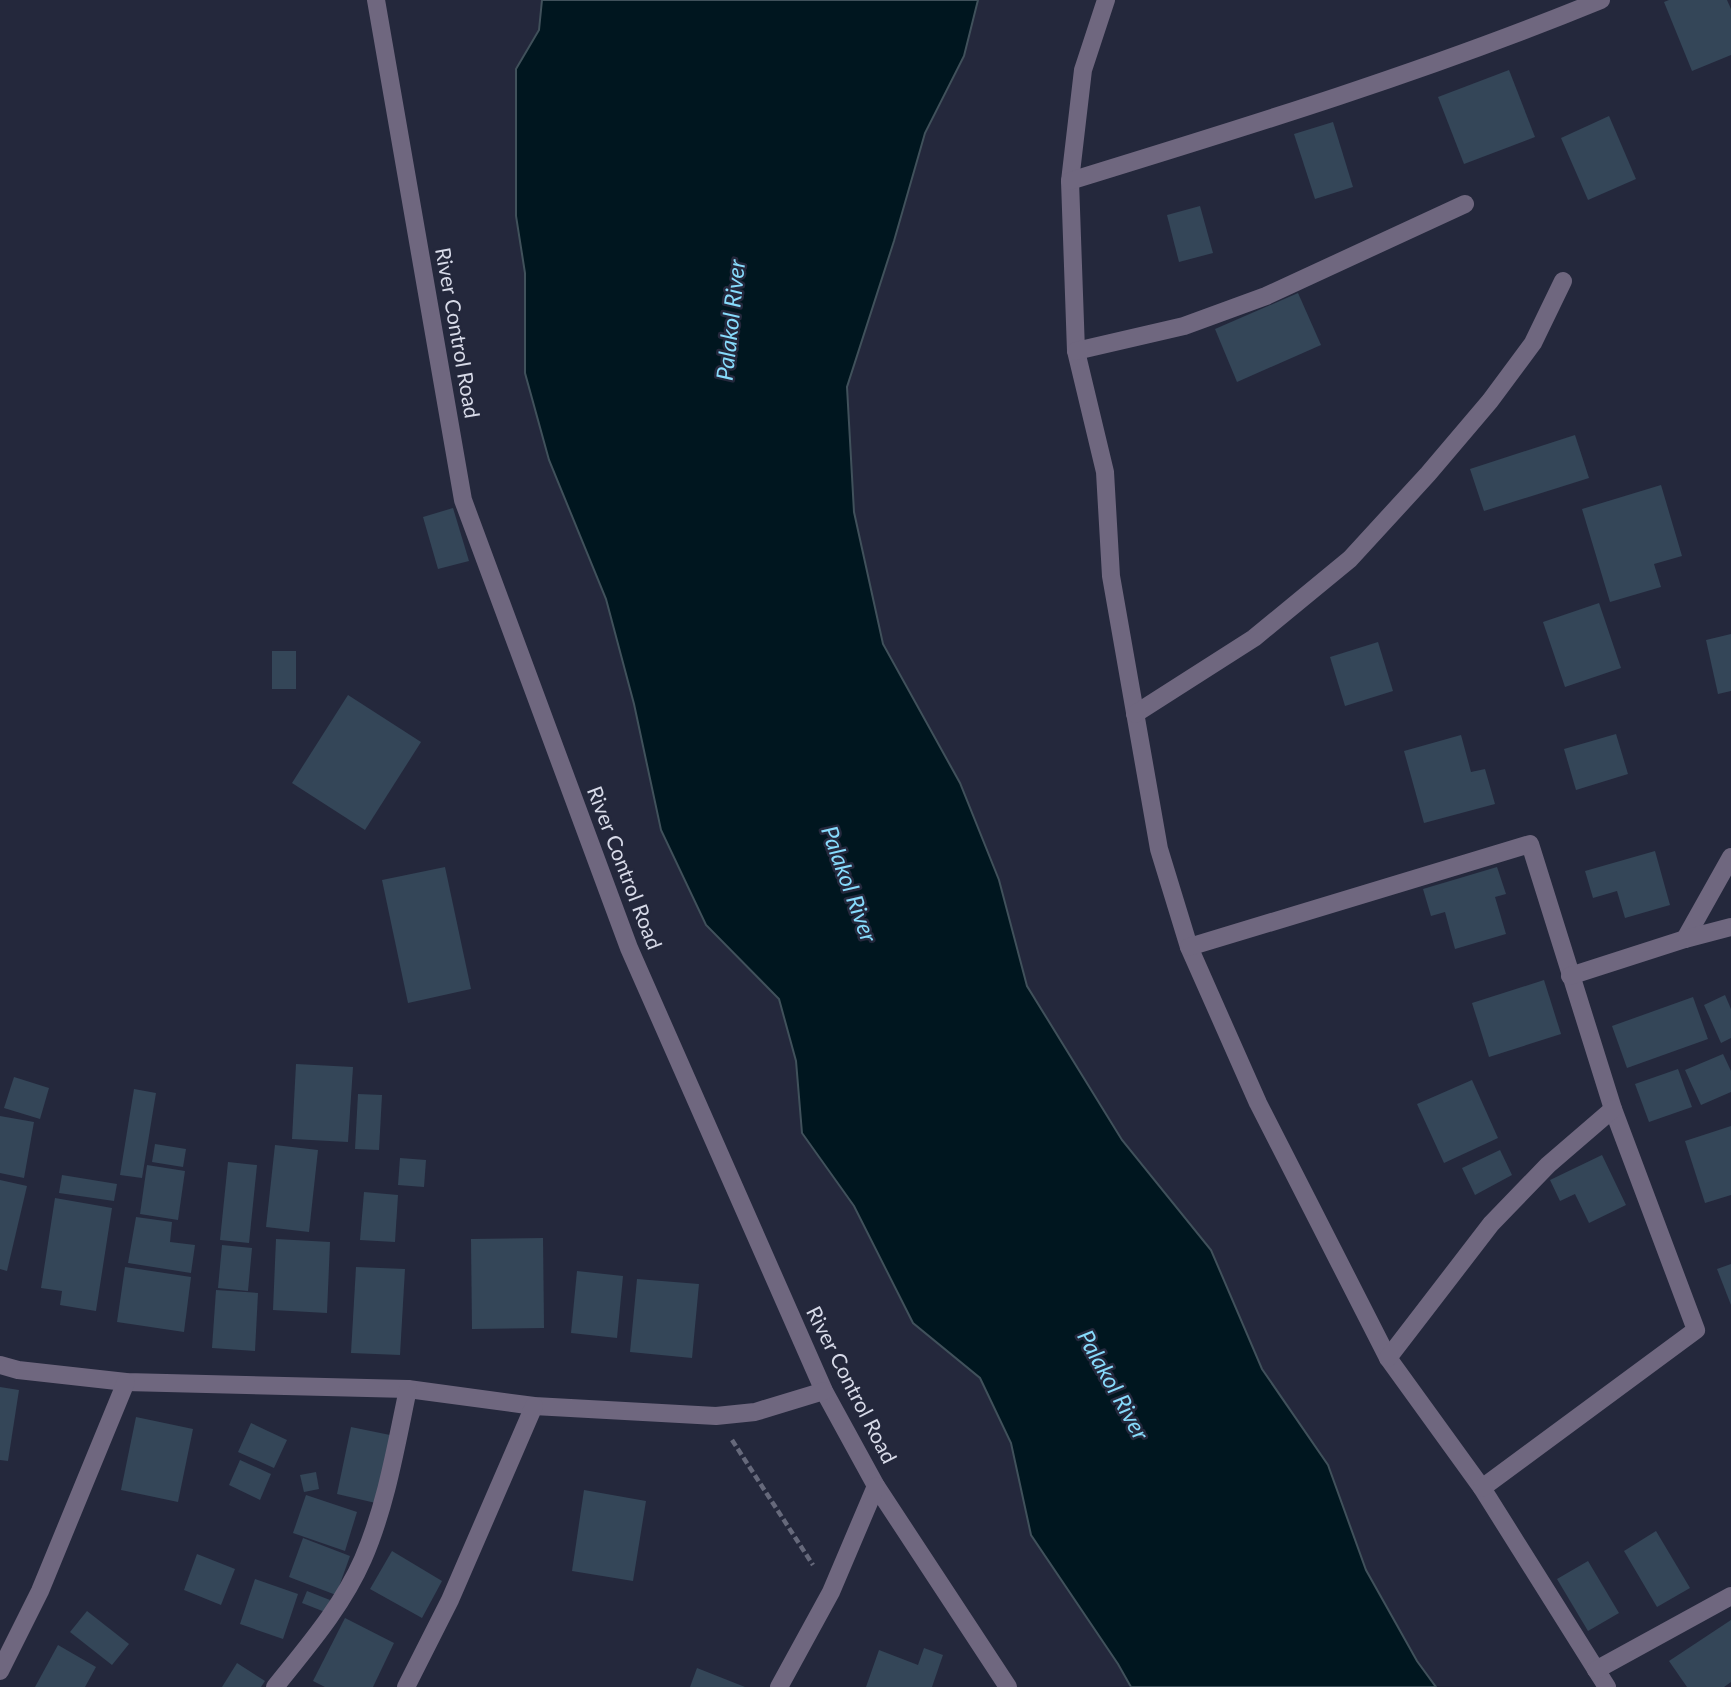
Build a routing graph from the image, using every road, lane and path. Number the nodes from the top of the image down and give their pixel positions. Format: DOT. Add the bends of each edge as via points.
graph roads {
  1 [pos="376,0"];
  2 [pos="1106,0"];
  3 [pos="1601,0"];
  4 [pos="1070,181"];
  5 [pos="1465,204"];
  6 [pos="1563,281"];
  7 [pos="1076,351"];
  8 [pos="1135,714"];
  9 [pos="1731,857"];
  10 [pos="1731,927"];
  11 [pos="1685,939"];
  12 [pos="1189,947"];
  13 [pos="1570,976"];
  14 [pos="1613,1109"];
  15 [pos="1388,1358"];
  16 [pos="0,1365"];
  17 [pos="126,1382"];
  18 [pos="408,1389"];
  19 [pos="824,1391"];
  20 [pos="534,1406"];
  21 [pos="716,1416"];
  22 [pos="876,1486"];
  23 [pos="1482,1488"];
  24 [pos="831,1592"];
  25 [pos="1731,1596"];
  26 [pos="1596,1670"];
  27 [pos="0,1671"];
  28 [pos="275,1687"];
  29 [pos="406,1687"];
  30 [pos="779,1687"];
  31 [pos="1008,1687"];
  32 [pos="1607,1687"];
  1 -- 19 [label="street, River Control Road" via="463,500 629,948"];
  2 -- 4 [label="street" via="1083,71"];
  3 -- 4 [label="street" via="1343,94"];
  4 -- 7 [label="street"];
  5 -- 7 [label="street" via="1266,296 1184,326"];
  6 -- 8 [label="street" via="1533,343 1490,401 1350,559 1254,638"];
  7 -- 8 [label="street" via="1105,472 1111,576"];
  8 -- 12 [label="street" via="1159,849"];
  9 -- 11 [label="street"];
  10 -- 11 [label="street"];
  11 -- 13 [label="street"];
  12 -- 13 [label="street" via="1530,844"];
  12 -- 15 [label="street" via="1258,1103"];
  13 -- 14 [label="street"];
  14 -- 15 [label="street" via="1548,1165 1491,1224"];
  14 -- 23 [label="street" via="1696,1331"];
  15 -- 23 [label="street"];
  16 -- 17 [label="street"];
  17 -- 18 [label="street"];
  17 -- 27 [label="street" via="40,1591"];
  18 -- 20 [label="street"];
  18 -- 28 [label="street" via="388,1485 362,1560 329,1619"];
  19 -- 21 [label="street" via="755,1412"];
  19 -- 22 [label="street, River Control Road"];
  20 -- 21 [label="street"];
  20 -- 29 [label="street" via="450,1600"];
  21 -- 24 [label="path"];
  22 -- 24 [label="street"];
  22 -- 31 [label="street, River Control Road"];
  23 -- 26 [label="street"];
  24 -- 30 [label="street"];
  25 -- 26 [label="street"];
  26 -- 32 [label="street"];
}
